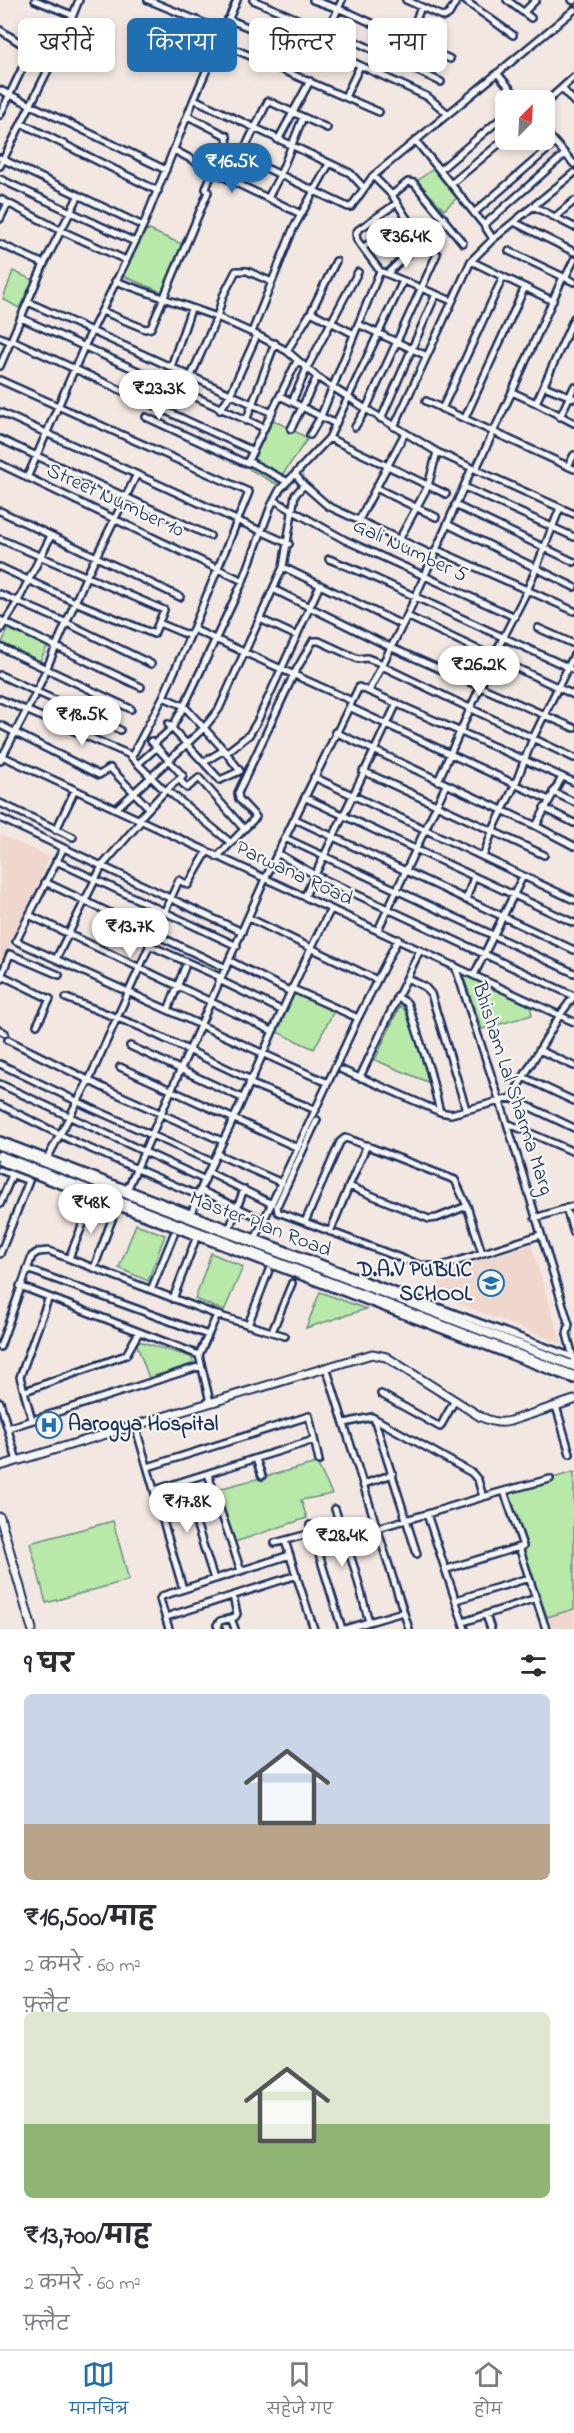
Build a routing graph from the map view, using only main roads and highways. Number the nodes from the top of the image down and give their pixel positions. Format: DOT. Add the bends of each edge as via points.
graph roads {
  1 [pos="0,1145"];
  2 [pos="0,1156"];
  3 [pos="574,1361"];
  4 [pos="574,1378"];
  1 -- 3 [label="main road, Master Plan Road"];
  2 -- 4 [label="main road, Master Plan Road"];
}
